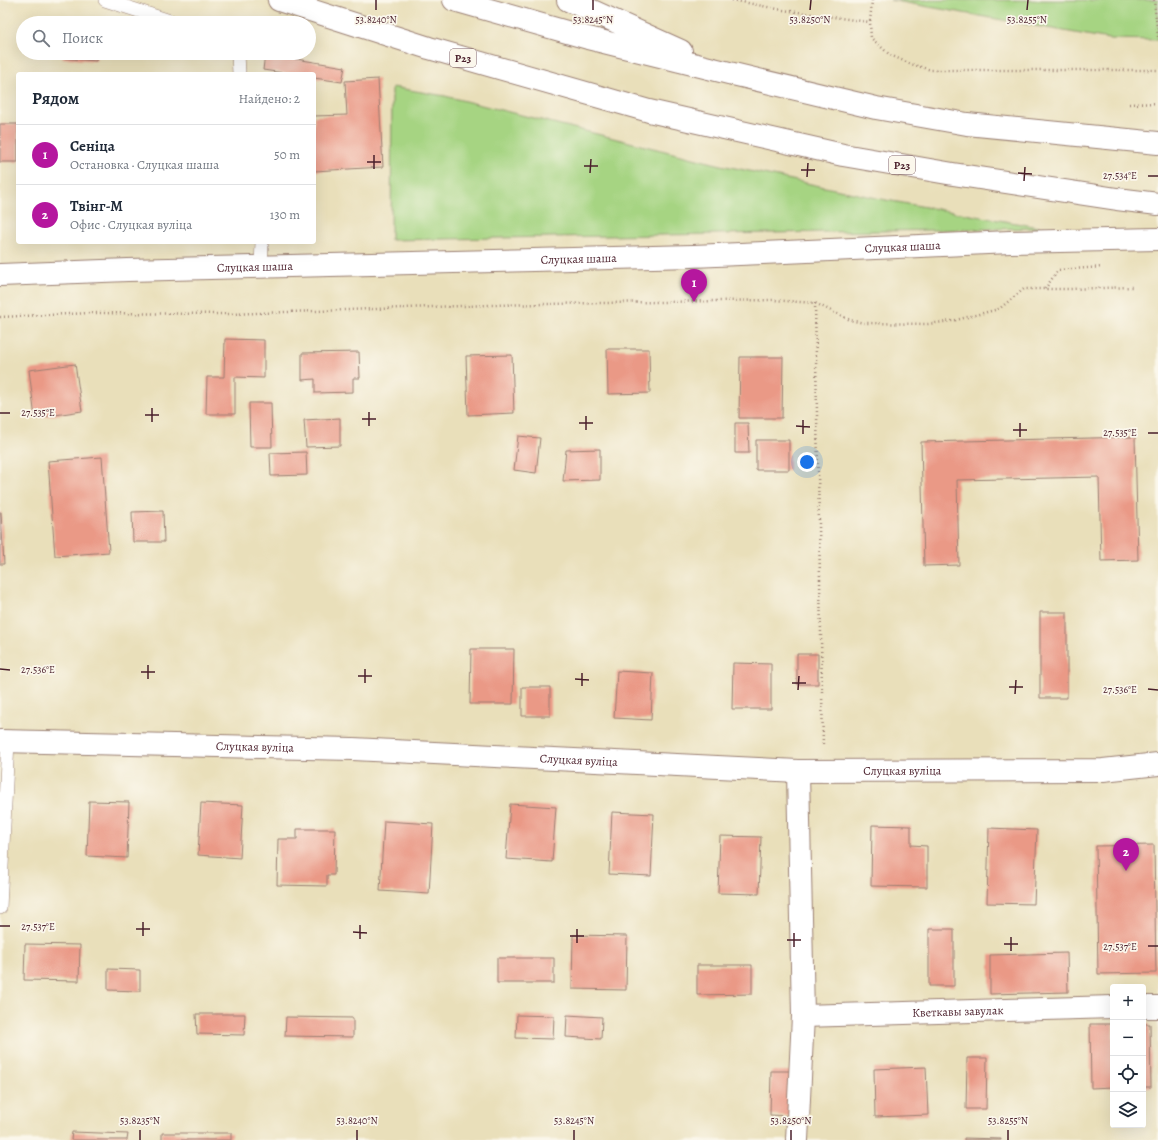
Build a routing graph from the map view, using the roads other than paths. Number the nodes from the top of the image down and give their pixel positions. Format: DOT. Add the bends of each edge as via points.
graph roads {
  1 [pos="105,0"];
  2 [pos="279,0"];
  3 [pos="454,0"];
  4 [pos="568,0"];
  5 [pos="154,16"];
  6 [pos="238,60"];
  7 [pos="239,72"];
  8 [pos="733,74"];
  9 [pos="1158,143"];
  10 [pos="1158,204"];
  11 [pos="1158,240"];
  12 [pos="262,244"];
  13 [pos="261,267"];
  14 [pos="0,275"];
  15 [pos="4,741"];
  16 [pos="1158,764"];
  17 [pos="798,771"];
  18 [pos="0,908"];
  19 [pos="1158,1006"];
  20 [pos="1110,1007"];
  21 [pos="1146,1007"];
  22 [pos="803,1016"];
  23 [pos="797,1140"];
  1 -- 5 [label="lane"];
  2 -- 10 [label="main road, Р23" via="429,48 649,111 843,155"];
  3 -- 8 [label="main road" via="588,38"];
  4 -- 8 [label="main road"];
  6 -- 7 [label="lane"];
  8 -- 9 [label="main road" via="876,108 967,124"];
  11 -- 13 [label="main road, Слуцкая шаша" via="1010,242 693,256"];
  12 -- 13 [label="lane"];
  13 -- 14 [label="main road, Слуцкая шаша"];
  15 -- 17 [label="main road, Слуцкая вуліца" via="353,749"];
  15 -- 18 [label="lane"];
  16 -- 17 [label="main road, Слуцкая вуліца" via="1103,770"];
  17 -- 22 [label="main road"];
  19 -- 21 [label="main road"];
  20 -- 22 [label="main road, Кветкавы завулак"];
  22 -- 23 [label="main road"];
}
